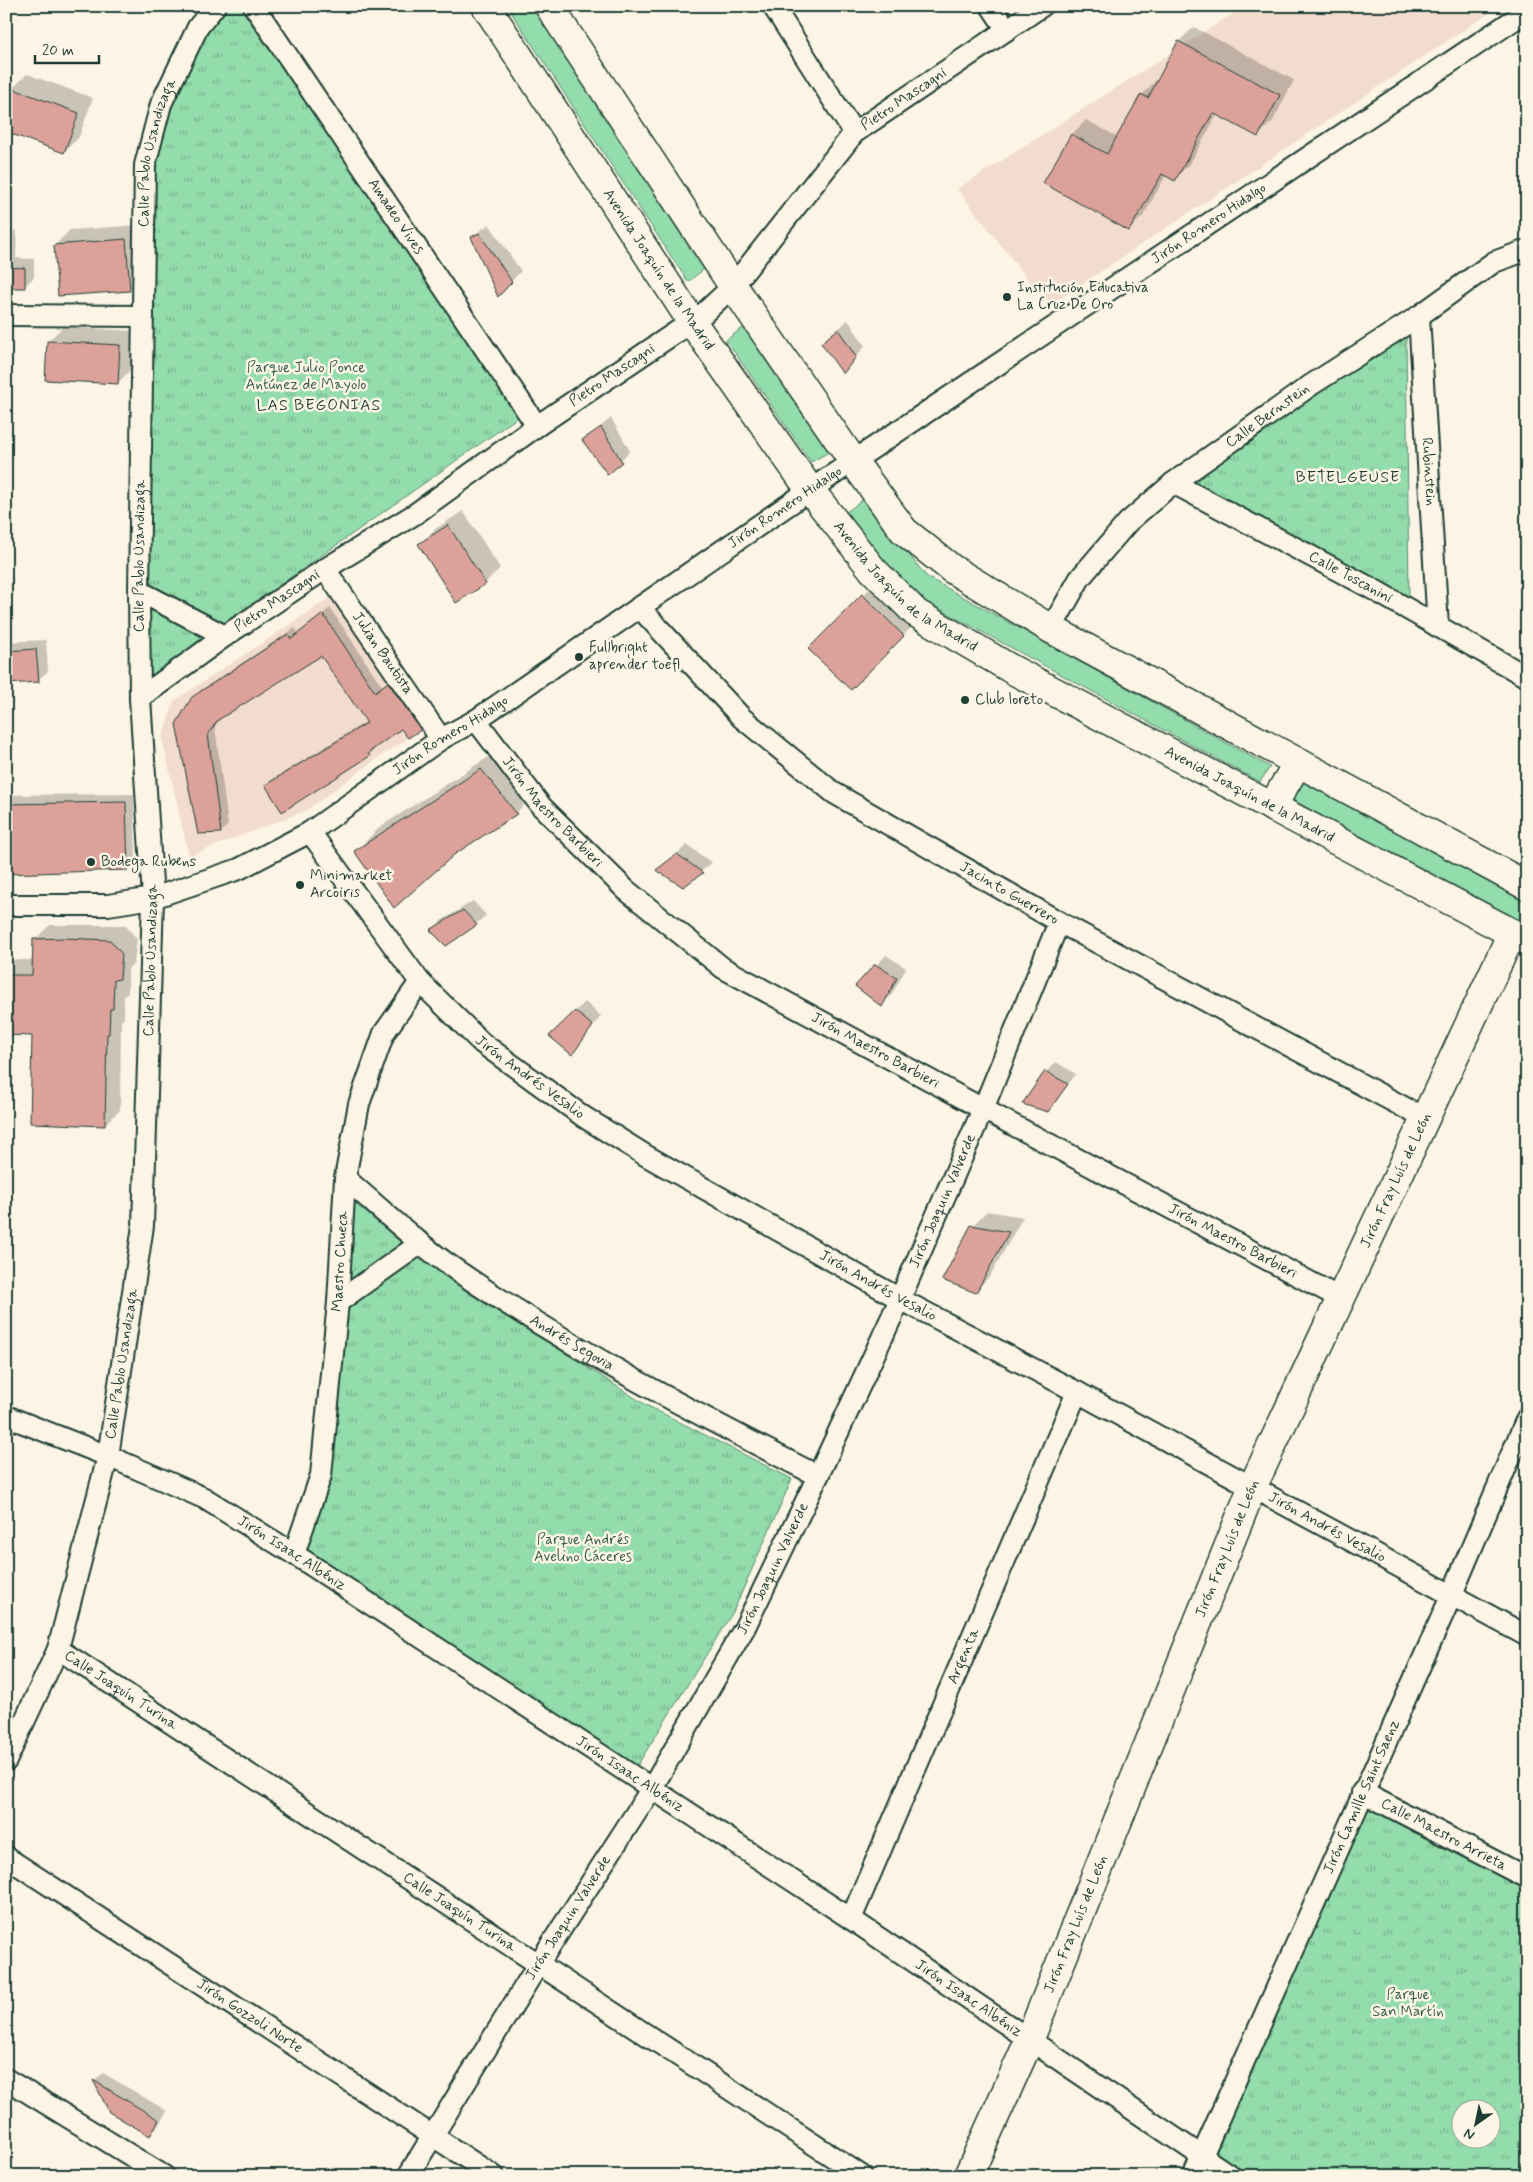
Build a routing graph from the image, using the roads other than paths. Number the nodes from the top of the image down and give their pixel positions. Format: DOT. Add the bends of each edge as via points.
graph roads {
  1 [pos="215,6"];
  2 [pos="254,6"];
  3 [pos="486,6"];
  4 [pos="549,6"];
  5 [pos="773,6"];
  6 [pos="991,6"];
  7 [pos="1042,6"];
  8 [pos="1527,11"];
  9 [pos="1007,30"];
  10 [pos="854,133"];
  11 [pos="1527,250"];
  12 [pos="733,286"];
  13 [pos="6,315"];
  14 [pos="143,316"];
  15 [pos="1419,316"];
  16 [pos="692,322"];
  17 [pos="537,426"];
  18 [pos="853,461"];
  19 [pos="1173,483"];
  20 [pos="810,490"];
  21 [pos="325,569"];
  22 [pos="139,590"];
  23 [pos="639,607"];
  24 [pos="1438,626"];
  25 [pos="1051,630"];
  26 [pos="226,636"];
  27 [pos="1527,677"];
  28 [pos="140,698"];
  29 [pos="476,720"];
  30 [pos="441,739"];
  31 [pos="1298,762"];
  32 [pos="1272,807"];
  33 [pos="310,832"];
  34 [pos="1527,886"];
  35 [pos="153,898"];
  36 [pos="6,906"];
  37 [pos="1059,922"];
  38 [pos="1519,937"];
  39 [pos="420,982"];
  40 [pos="983,1109"];
  41 [pos="1424,1118"];
  42 [pos="345,1178"];
  43 [pos="421,1243"];
  44 [pos="1340,1298"];
  45 [pos="900,1299"];
  46 [pos="338,1302"];
  47 [pos="1077,1392"];
  48 [pos="6,1416"];
  49 [pos="1527,1418"];
  50 [pos="108,1456"];
  51 [pos="818,1476"];
  52 [pos="1252,1488"];
  53 [pos="294,1554"];
  54 [pos="1452,1594"];
  55 [pos="1527,1636"];
  56 [pos="58,1648"];
  57 [pos="6,1761"];
  58 [pos="652,1788"];
  59 [pos="1362,1792"];
  60 [pos="6,1856"];
  61 [pos="1527,1878"];
  62 [pos="851,1919"];
  63 [pos="539,1964"];
  64 [pos="1029,2041"];
  65 [pos="6,2079"];
  66 [pos="433,2136"];
  67 [pos="1201,2156"];
  68 [pos="164,2176"];
  69 [pos="408,2176"];
  70 [pos="494,2176"];
  71 [pos="862,2176"];
  72 [pos="968,2176"];
  73 [pos="1193,2176"];
  74 [pos="1231,2176"];
  1 -- 14 [label="street, Calle Pablo Usandizaga" via="198,27 161,104 145,166"];
  2 -- 17 [label="street, Amadeo Vives"];
  3 -- 16 [label="street, Avenida Joaquín de la Madrid"];
  4 -- 12 [label="street"];
  5 -- 10 [label="street"];
  6 -- 9 [label="street"];
  7 -- 9 [label="street, Pietro Mascagni"];
  8 -- 18 [label="street, Jirón Romero Hidalgo"];
  9 -- 10 [label="street, Pietro Mascagni"];
  10 -- 12 [label="street, Pietro Mascagni"];
  11 -- 15 [label="street, Calle Bernstein" via="1494,262"];
  12 -- 16 [label="street, Pietro Mascagni"];
  12 -- 18 [label="street"];
  13 -- 14 [label="street"];
  14 -- 22 [label="street, Calle Pablo Usandizaga"];
  15 -- 19 [label="street, Calle Bernstein" via="1311,385"];
  15 -- 24 [label="street, Rubinstein"];
  16 -- 17 [label="street, Pietro Mascagni"];
  16 -- 20 [label="street, Avenida Joaquín de la Madrid"];
  17 -- 21 [label="street, Pietro Mascagni" via="415,514"];
  18 -- 20 [label="street, Jirón Romero Hidalgo"];
  18 -- 25 [label="street" via="904,531 952,570"];
  19 -- 24 [label="street, Calle Toscanini"];
  19 -- 25 [label="street, Calle Bernstein" via="1128,522 1080,578"];
  20 -- 23 [label="street, Jirón Romero Hidalgo"];
  20 -- 32 [label="street, Avenida Joaquín de la Madrid" via="873,570 916,613 1013,670"];
  21 -- 26 [label="street, Pietro Mascagni"];
  21 -- 30 [label="street, Julian Bautista"];
  22 -- 26 [label="street"];
  22 -- 28 [label="street, Calle Pablo Usandizaga"];
  23 -- 29 [label="street, Jirón Romero Hidalgo"];
  23 -- 37 [label="street, Jacinto Guerrero" via="742,718 834,793"];
  24 -- 27 [label="street, Calle Toscanini"];
  25 -- 31 [label="street"];
  26 -- 28 [label="street, Pietro Mascagni"];
  28 -- 35 [label="street, Calle Pablo Usandizaga"];
  29 -- 30 [label="street, Jirón Romero Hidalgo"];
  29 -- 40 [label="street, Jirón Maestro Barbieri" via="541,806 626,890 723,968"];
  30 -- 33 [label="street, Jirón Romero Hidalgo"];
  31 -- 32 [label="street"];
  31 -- 34 [label="street"];
  32 -- 38 [label="street, Avenida Joaquín de la Madrid"];
  33 -- 35 [label="street, Jirón Romero Hidalgo" via="239,869"];
  33 -- 39 [label="street, Jirón Andrés Vesalio"];
  35 -- 36 [label="street, Jirón Romero Hidalgo" via="108,905"];
  35 -- 50 [label="street, Calle Pablo Usandizaga" via="143,1226"];
  37 -- 40 [label="street, Jirón Joaquin Valverde"];
  37 -- 41 [label="street, Jacinto Guerrero"];
  38 -- 41 [label="street, Jirón Fray Luís de León"];
  39 -- 42 [label="street, Maestro Chueca" via="384,1033 359,1104"];
  39 -- 45 [label="street, Jirón Andrés Vesalio" via="482,1043 584,1118"];
  40 -- 44 [label="street, Jirón Maestro Barbieri"];
  40 -- 45 [label="street, Jirón Joaquin Valverde"];
  41 -- 44 [label="street, Jirón Fray Luís de León"];
  42 -- 43 [label="street, Andrés Segovia"];
  42 -- 46 [label="street, Maestro Chueca"];
  43 -- 46 [label="street"];
  43 -- 51 [label="street, Andrés Segovia" via="548,1330 665,1398"];
  44 -- 52 [label="street, Jirón Fray Luís de León"];
  45 -- 47 [label="street, Jirón Andrés Vesalio"];
  45 -- 51 [label="street, Jirón Joaquin Valverde"];
  46 -- 53 [label="street, Maestro Chueca" via="321,1475"];
  47 -- 52 [label="street, Jirón Andrés Vesalio"];
  47 -- 62 [label="street, Argenta"];
  48 -- 50 [label="street, Jirón Isaac Albéniz"];
  49 -- 54 [label="street, Jirón Camille Saint Saenz"];
  50 -- 53 [label="street, Jirón Isaac Albéniz" via="204,1498"];
  50 -- 56 [label="street, Calle Pablo Usandizaga"];
  51 -- 58 [label="street, Jirón Joaquin Valverde" via="745,1627"];
  52 -- 54 [label="street, Jirón Andrés Vesalio"];
  52 -- 64 [label="street, Jirón Fray Luís de León"];
  53 -- 58 [label="street, Jirón Isaac Albéniz"];
  54 -- 55 [label="street, Jirón Andrés Vesalio"];
  54 -- 59 [label="street, Jirón Camille Saint Saenz"];
  56 -- 57 [label="street, Calle Pablo Usandizaga"];
  56 -- 63 [label="street, Calle Joaquín Turina"];
  58 -- 62 [label="street, Jirón Isaac Albéniz"];
  58 -- 63 [label="street, Jirón Joaquin Valverde"];
  59 -- 61 [label="street, Calle Maestro Arrieta"];
  59 -- 67 [label="street, Jirón Camille Saint Saenz"];
  60 -- 66 [label="street, Jirón Gozzoli Norte"];
  62 -- 64 [label="street, Jirón Isaac Albéniz"];
  63 -- 66 [label="street, Jirón Joaquin Valverde"];
  63 -- 71 [label="street, Calle Joaquín Turina"];
  64 -- 67 [label="street, Jirón Isaac Albéniz"];
  64 -- 72 [label="street, Jirón Fray Luís de León"];
  65 -- 68 [label="street"];
  66 -- 69 [label="street, Jirón Joaquin Valverde"];
  66 -- 70 [label="street, Jirón Gozzoli Norte"];
  67 -- 73 [label="street, Jirón Camille Saint Saenz"];
  67 -- 74 [label="street, Jirón Isaac Albéniz"];
}
